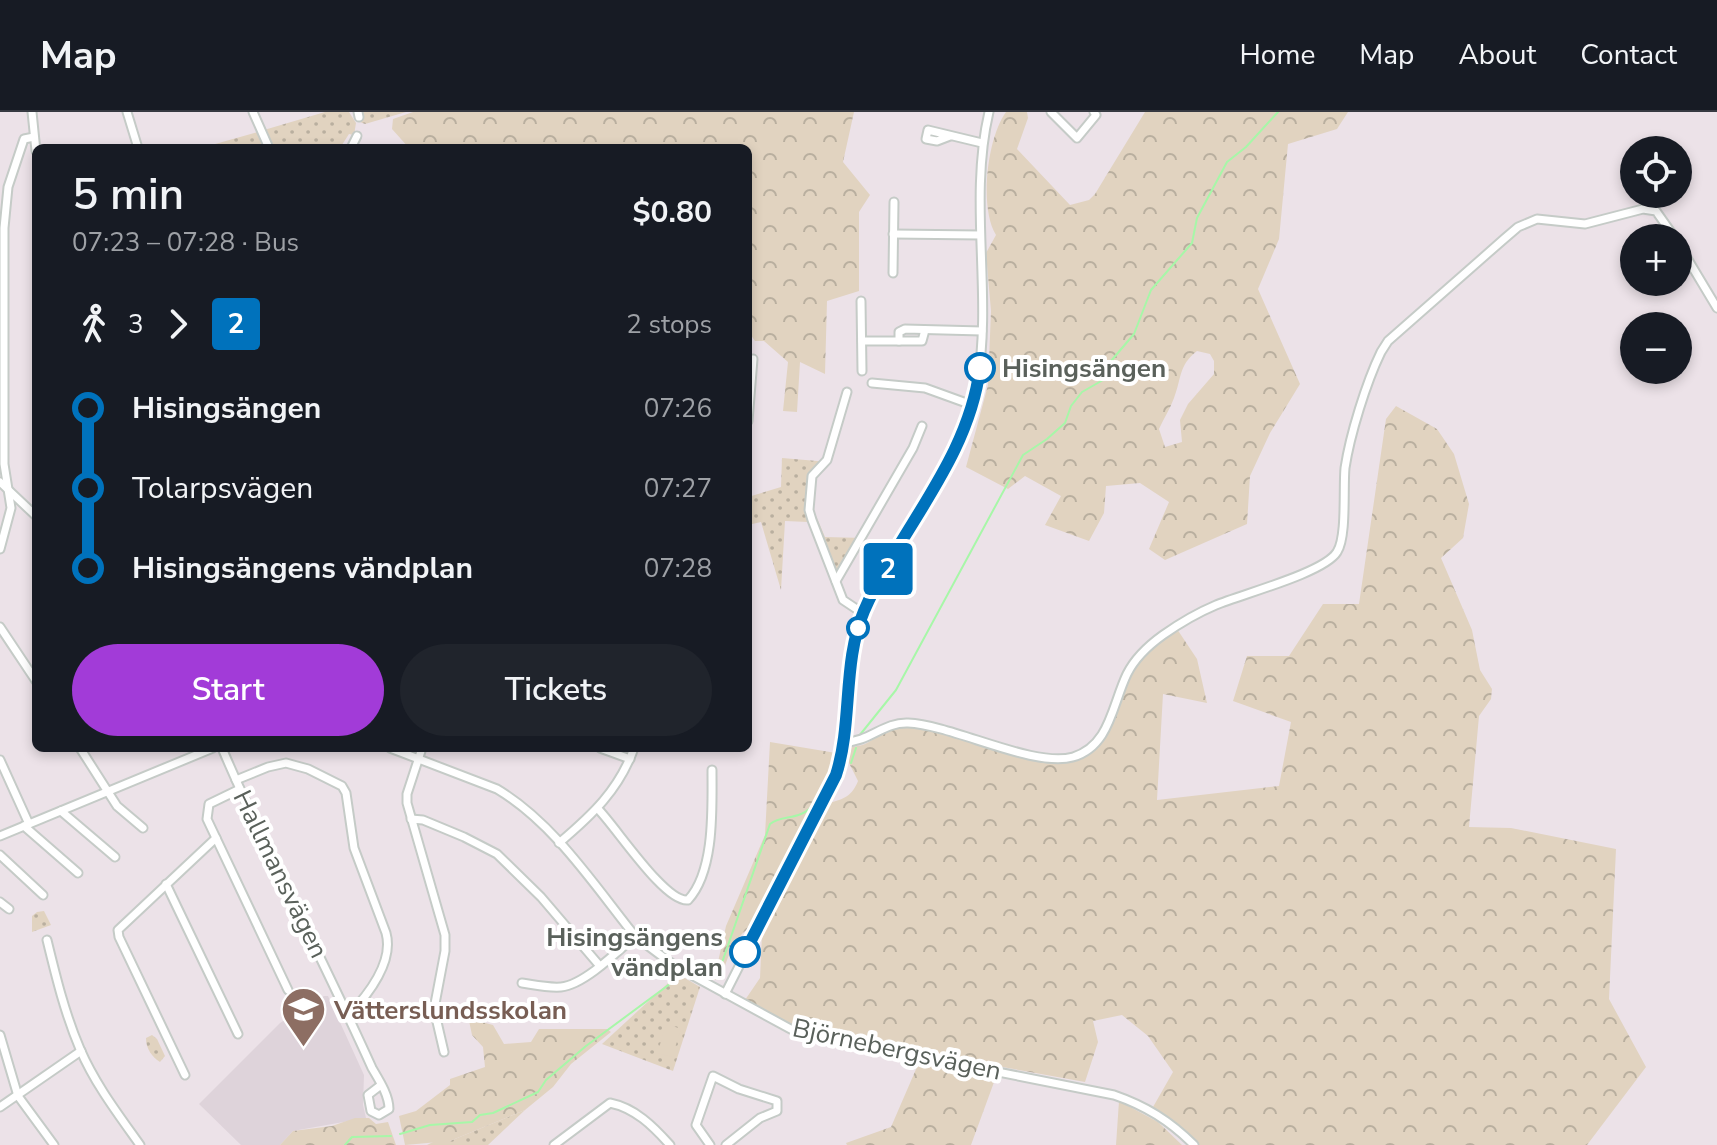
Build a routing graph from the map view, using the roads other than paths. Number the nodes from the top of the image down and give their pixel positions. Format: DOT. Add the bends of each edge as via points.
graph roads {
  1 [pos="32,112"];
  2 [pos="127,112"];
  3 [pos="253,112"];
  4 [pos="989,112"];
  5 [pos="1051,112"];
  6 [pos="1094,112"];
  7 [pos="357,136"];
  8 [pos="950,136"];
  9 [pos="34,137"];
  10 [pos="982,143"];
  11 [pos="35,144"];
  12 [pos="137,144"];
  13 [pos="267,144"];
  14 [pos="353,144"];
  15 [pos="894,202"];
  16 [pos="1665,224"];
  17 [pos="893,234"];
  18 [pos="980,235"];
  19 [pos="1692,267"];
  20 [pos="893,273"];
  21 [pos="2,277"];
  22 [pos="861,301"];
  23 [pos="1717,308"];
  24 [pos="982,331"];
  25 [pos="862,341"];
  26 [pos="753,359"];
  27 [pos="752,371"];
  28 [pos="862,371"];
  29 [pos="872,383"];
  30 [pos="847,392"];
  31 [pos="972,405"];
  32 [pos="922,426"];
  33 [pos="0,482"];
  34 [pos="7,489"];
  35 [pos="32,512"];
  36 [pos="0,549"];
  37 [pos="836,581"];
  38 [pos="864,614"];
  39 [pos="0,627"];
  40 [pos="32,675"];
  41 [pos="845,742"];
  42 [pos="83,752"];
  43 [pos="203,752"];
  44 [pos="224,752"];
  45 [pos="400,752"];
  46 [pos="421,752"];
  47 [pos="611,752"];
  48 [pos="633,752"];
  49 [pos="418,759"];
  50 [pos="630,759"];
  51 [pos="0,760"];
  52 [pos="712,770"];
  53 [pos="236,780"];
  54 [pos="240,789"];
  55 [pos="108,791"];
  56 [pos="598,809"];
  57 [pos="61,811"];
  58 [pos="411,819"];
  59 [pos="27,825"];
  60 [pos="143,828"];
  61 [pos="0,836"];
  62 [pos="216,838"];
  63 [pos="559,843"];
  64 [pos="0,855"];
  65 [pos="115,857"];
  66 [pos="78,873"];
  67 [pos="166,884"];
  68 [pos="43,895"];
  69 [pos="0,902"];
  70 [pos="9,909"];
  71 [pos="635,936"];
  72 [pos="47,940"];
  73 [pos="599,965"];
  74 [pos="522,983"];
  75 [pos="288,990"];
  76 [pos="725,994"];
  77 [pos="348,1016"];
  78 [pos="238,1034"];
  79 [pos="0,1035"];
  80 [pos="81,1051"];
  81 [pos="444,1052"];
  82 [pos="185,1075"];
  83 [pos="381,1085"];
  84 [pos="18,1096"];
  85 [pos="0,1107"];
  86 [pos="54,1145"];
  87 [pos="140,1145"];
  88 [pos="554,1145"];
  89 [pos="670,1145"];
  90 [pos="708,1145"];
  91 [pos="726,1145"];
  92 [pos="1194,1145"];
  1 -- 9 [label="street"];
  2 -- 12 [label="street"];
  3 -- 13 [label="street"];
  4 -- 10 [label="street"];
  5 -- 6 [label="street" via="1077,138"];
  7 -- 14 [label="street"];
  8 -- 10 [label="street"];
  9 -- 11 [label="street"];
  9 -- 21 [label="street" via="24,139 8,187"];
  10 -- 18 [label="street"];
  15 -- 17 [label="street"];
  16 -- 41 [label="street" via="1656,211 1643,209 1585,224 1537,219 1518,227 1388,341 1368,384 1350,448 1341,541 1333,557 1195,614 1157,639 1128,671 1105,730 1089,750 1045,758 907,723"];
  17 -- 18 [label="street"];
  17 -- 20 [label="street"];
  18 -- 24 [label="street"];
  19 -- 23 [label="street"];
  21 -- 34 [label="street"];
  22 -- 25 [label="street"];
  24 -- 25 [label="street" via="925,330 922,341"];
  24 -- 31 [label="street"];
  25 -- 28 [label="street"];
  26 -- 27 [label="street"];
  29 -- 31 [label="street" via="925,388"];
  30 -- 37 [label="street" via="827,460 812,476 809,510"];
  31 -- 38 [label="street" via="950,461"];
  32 -- 37 [label="street"];
  33 -- 34 [label="street"];
  34 -- 35 [label="street"];
  34 -- 36 [label="street" via="11,508"];
  37 -- 38 [label="street" via="843,600"];
  38 -- 41 [label="street" via="853,650"];
  39 -- 40 [label="street"];
  41 -- 76 [label="street" via="826,796"];
  42 -- 55 [label="street"];
  43 -- 55 [label="street"];
  44 -- 53 [label="street, Hallmansvägen"];
  45 -- 49 [label="street, Björnebergsvägen"];
  46 -- 49 [label="street"];
  47 -- 50 [label="street"];
  48 -- 50 [label="street"];
  49 -- 58 [label="street" via="407,794"];
  49 -- 63 [label="street, Björnebergsvägen" via="497,789"];
  50 -- 56 [label="street"];
  51 -- 59 [label="street"];
  52 -- 56 [label="street" via="709,846 688,900 678,900 660,884"];
  53 -- 54 [label="street, Hallmansvägen"];
  53 -- 77 [label="street" via="286,763 344,790 351,838 388,941 382,967"];
  54 -- 62 [label="street" via="207,808"];
  54 -- 77 [label="street, Hallmansvägen"];
  55 -- 57 [label="street"];
  55 -- 60 [label="street"];
  56 -- 63 [label="street"];
  57 -- 59 [label="street"];
  57 -- 65 [label="street"];
  58 -- 73 [label="street" via="497,854"];
  58 -- 81 [label="street" via="445,935 434,1009"];
  59 -- 61 [label="street"];
  59 -- 66 [label="street"];
  62 -- 67 [label="street"];
  62 -- 75 [label="street"];
  63 -- 71 [label="street, Björnebergsvägen"];
  64 -- 68 [label="street"];
  67 -- 78 [label="street"];
  67 -- 82 [label="street" via="118,934"];
  69 -- 70 [label="street"];
  71 -- 73 [label="street"];
  71 -- 76 [label="street, Björnebergsvägen"];
  72 -- 80 [label="street"];
  73 -- 74 [label="street" via="571,985"];
  76 -- 92 [label="street, Björnebergsvägen" via="779,1025 815,1037 1114,1095 1159,1115"];
  77 -- 83 [label="street, Hallmansvägen"];
  79 -- 84 [label="street"];
  80 -- 84 [label="street"];
  80 -- 87 [label="street"];
  84 -- 85 [label="street"];
  84 -- 86 [label="street"];
  88 -- 89 [label="street" via="610,1103 625,1106"];
  90 -- 91 [label="street" via="696,1125 713,1076 777,1101 777,1111"];
}
